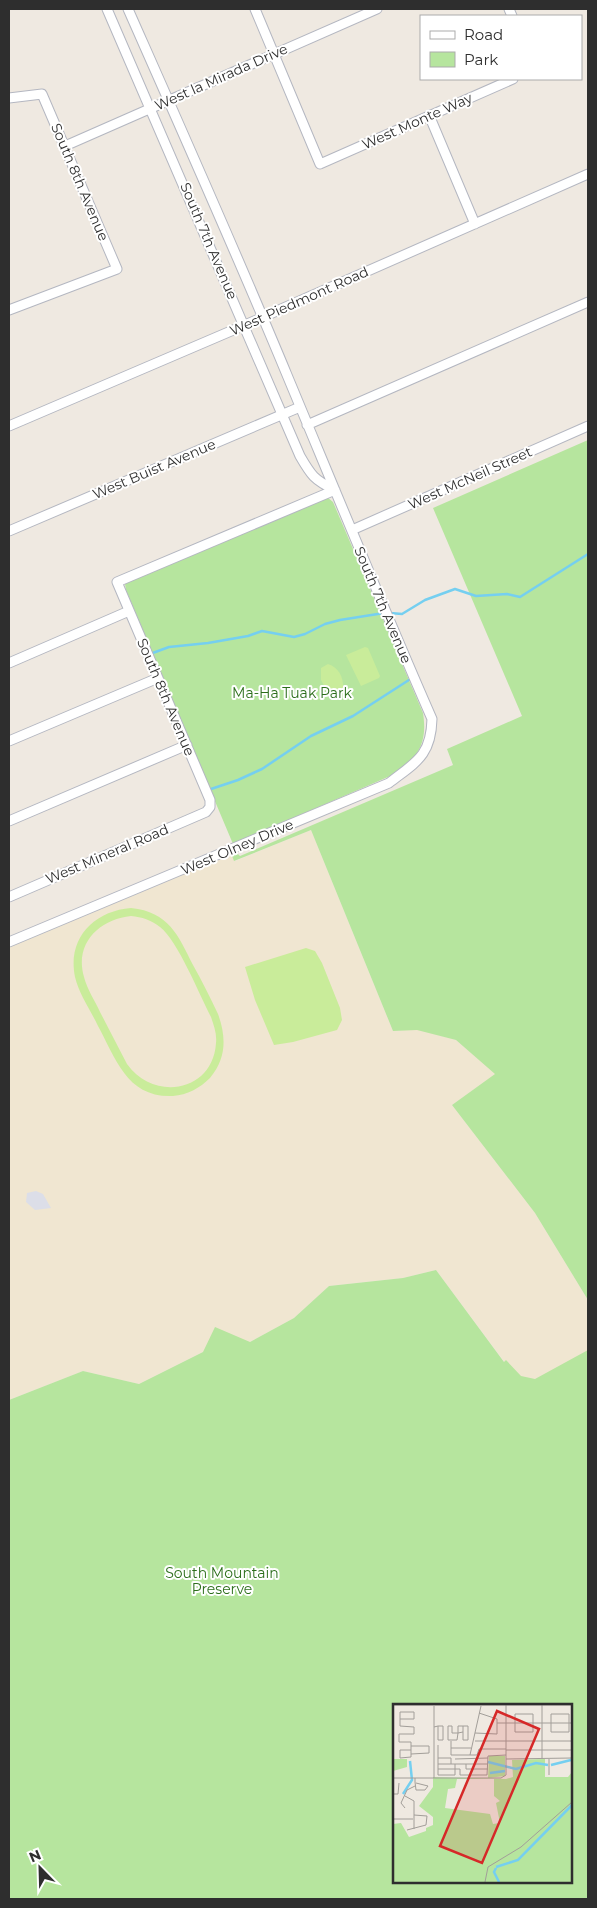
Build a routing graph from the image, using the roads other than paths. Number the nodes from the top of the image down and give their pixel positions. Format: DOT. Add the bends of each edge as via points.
graph roads {
  1 [pos="107,9"];
  2 [pos="128,9"];
  3 [pos="255,9"];
  4 [pos="377,9"];
  5 [pos="274,54"];
  6 [pos="511,80"];
  7 [pos="9,98"];
  8 [pos="169,100"];
  9 [pos="151,108"];
  10 [pos="430,115"];
  11 [pos="65,146"];
  12 [pos="588,174"];
  13 [pos="475,224"];
  14 [pos="588,302"];
  15 [pos="9,310"];
  16 [pos="262,317"];
  17 [pos="245,325"];
  18 [pos="300,407"];
  19 [pos="283,414"];
  20 [pos="307,425"];
  21 [pos="9,426"];
  22 [pos="588,426"];
  23 [pos="334,490"];
  24 [pos="352,530"];
  25 [pos="9,531"];
  26 [pos="129,611"];
  27 [pos="9,663"];
  28 [pos="158,678"];
  29 [pos="432,719"];
  30 [pos="9,741"];
  31 [pos="187,745"];
  32 [pos="206,812"];
  33 [pos="9,821"];
  34 [pos="9,897"];
  35 [pos="9,942"];
  1 -- 9 [label="street, South 7th Avenue"];
  2 -- 8 [label="street, South 7th Avenue"];
  3 -- 5 [label="street"];
  4 -- 5 [label="street, West la Mirada Drive"];
  5 -- 8 [label="street, West la Mirada Drive"];
  5 -- 10 [label="street, West Monte Way" via="320,164"];
  6 -- 10 [label="street, West Monte Way"];
  7 -- 11 [label="street, South 8th Avenue" via="42,94"];
  8 -- 9 [label="street, West la Mirada Drive"];
  8 -- 16 [label="street, South 7th Avenue"];
  9 -- 11 [label="street, West la Mirada Drive"];
  9 -- 17 [label="street, South 7th Avenue"];
  10 -- 13 [label="street"];
  11 -- 15 [label="street, South 8th Avenue" via="117,269"];
  12 -- 13 [label="street, West Piedmont Road"];
  13 -- 16 [label="street, West Piedmont Road"];
  14 -- 20 [label="street"];
  16 -- 17 [label="street, West Piedmont Road"];
  16 -- 18 [label="street, South 7th Avenue"];
  17 -- 19 [label="street, South 7th Avenue"];
  17 -- 21 [label="street, West Piedmont Road"];
  18 -- 19 [label="street, West Buist Avenue"];
  18 -- 20 [label="street, South 7th Avenue"];
  19 -- 23 [label="street, South 7th Avenue" via="310,473"];
  19 -- 25 [label="street, West Buist Avenue"];
  20 -- 23 [label="street, South 7th Avenue"];
  22 -- 24 [label="street, West McNeil Street"];
  23 -- 24 [label="street, South 7th Avenue"];
  23 -- 26 [label="street, South 8th Avenue" via="117,582"];
  24 -- 29 [label="street, South 7th Avenue"];
  26 -- 27 [label="street"];
  26 -- 28 [label="street, South 8th Avenue"];
  28 -- 30 [label="street"];
  28 -- 31 [label="street, South 8th Avenue"];
  29 -- 35 [label="street, West Olney Drive" via="431,737 421,758 389,783"];
  31 -- 32 [label="street, South 8th Avenue" via="210,800"];
  31 -- 33 [label="street"];
  32 -- 34 [label="street, West Mineral Road"];
}
